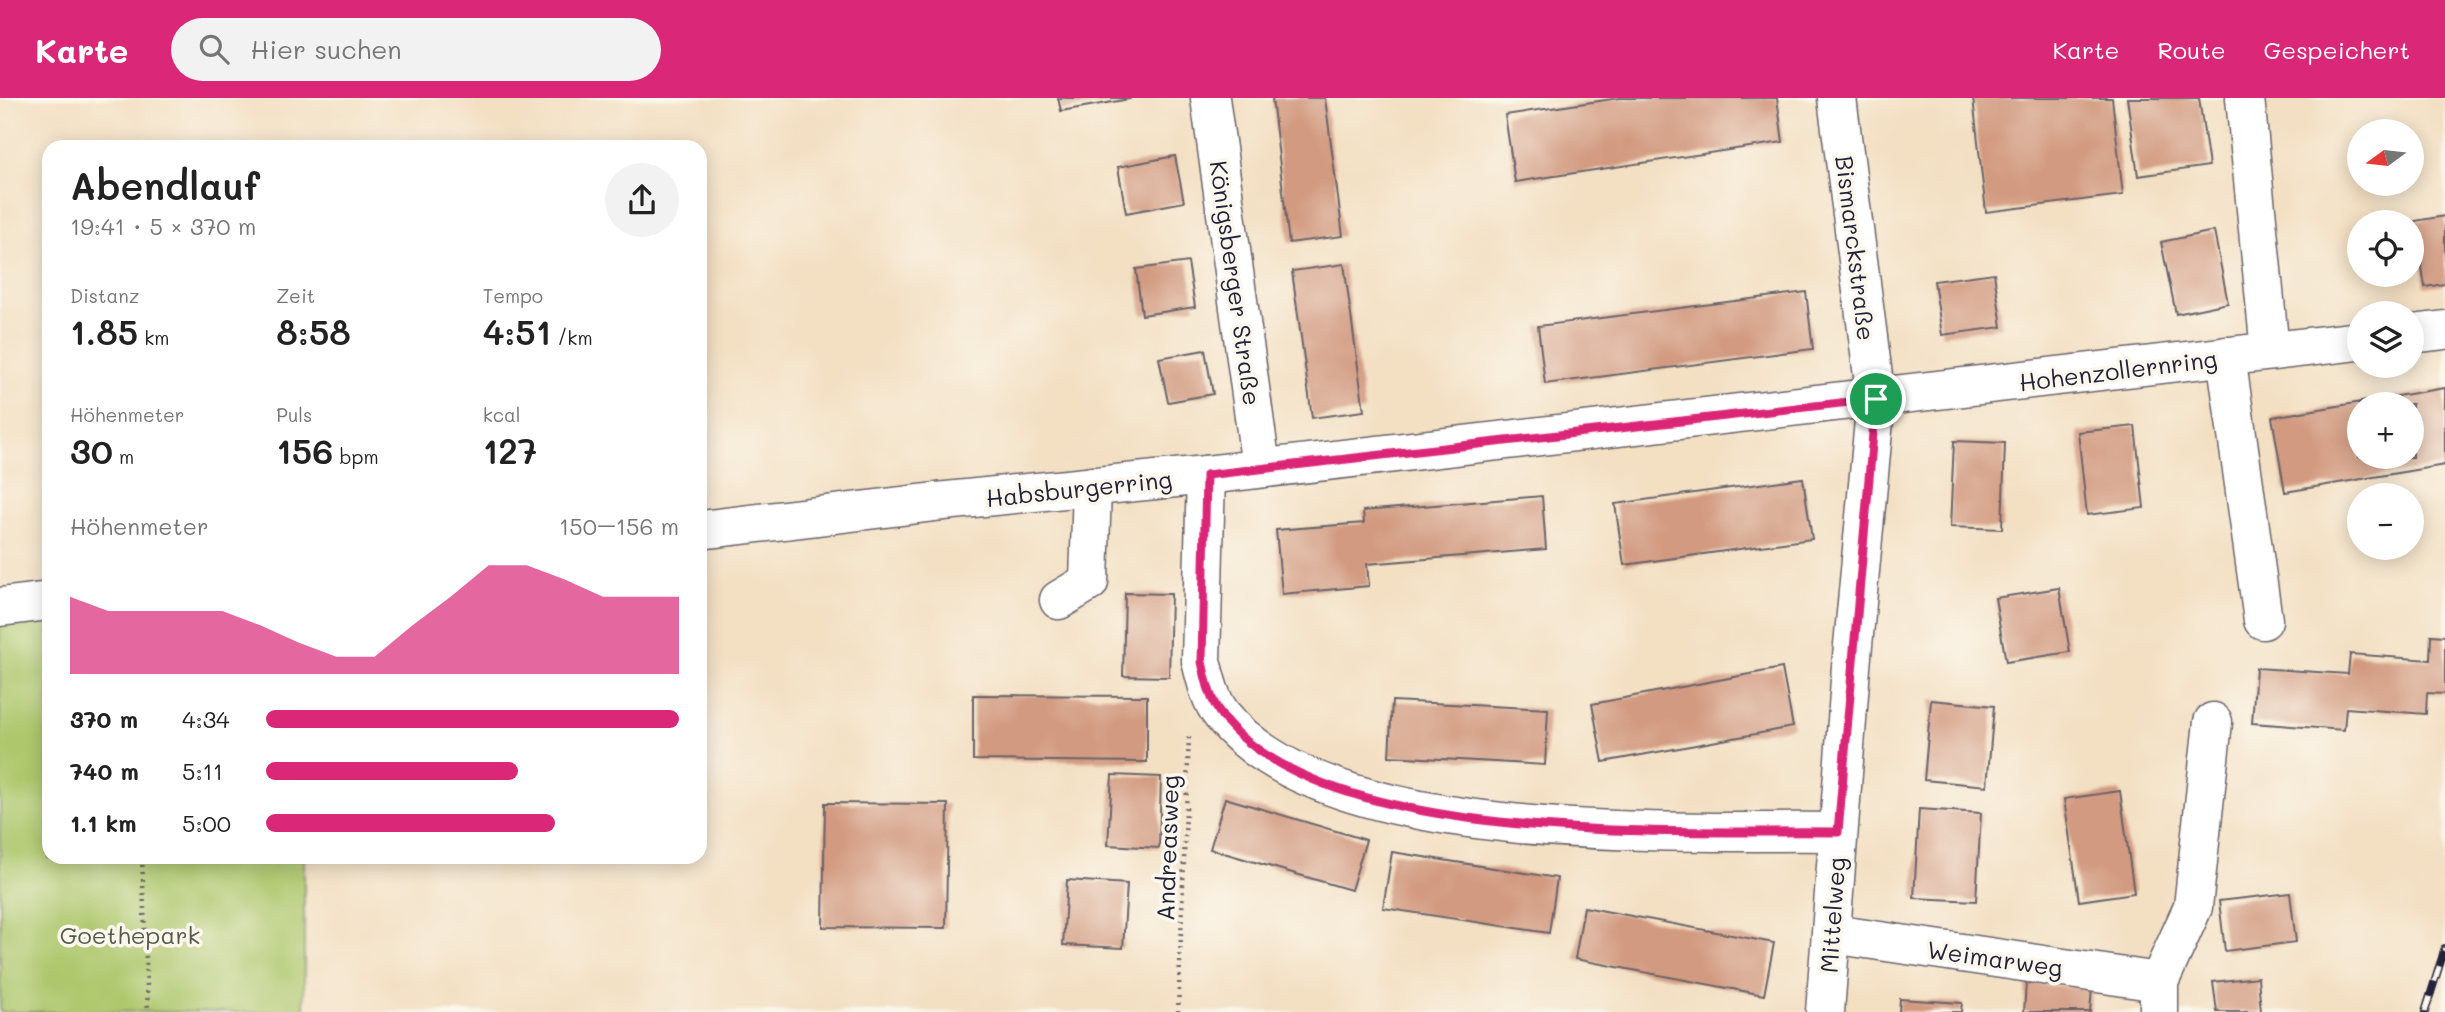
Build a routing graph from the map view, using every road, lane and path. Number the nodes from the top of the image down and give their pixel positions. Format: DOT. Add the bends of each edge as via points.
graph roads {
  1 [pos="1210,98"];
  2 [pos="1837,98"];
  3 [pos="2245,98"];
  4 [pos="2445,330"];
  5 [pos="2424,333"];
  6 [pos="2347,342"];
  7 [pos="2270,351"];
  8 [pos="2226,356"];
  9 [pos="1876,399"];
  10 [pos="1261,467"];
  11 [pos="1206,475"];
  12 [pos="1092,486"];
  13 [pos="707,529"];
  14 [pos="1059,600"];
  15 [pos="42,602"];
  16 [pos="0,607"];
  17 [pos="2263,620"];
  18 [pos="1208,690"];
  19 [pos="2213,722"];
  20 [pos="1838,832"];
  21 [pos="142,864"];
  22 [pos="1832,934"];
  23 [pos="2159,997"];
  24 [pos="148,1012"];
  25 [pos="1178,1012"];
  26 [pos="1825,1012"];
  1 -- 10 [label="street, Königsberger Straße"];
  2 -- 9 [label="street, Bismarckstraße"];
  3 -- 7 [label="street"];
  4 -- 5 [label="street"];
  6 -- 7 [label="street, Hohenzollernring"];
  7 -- 8 [label="street, Hohenzollernring"];
  8 -- 9 [label="street, Hohenzollernring"];
  8 -- 17 [label="street"];
  9 -- 10 [label="street, Habsburgerring"];
  9 -- 20 [label="street, Mittelweg"];
  10 -- 11 [label="street, Habsburgerring"];
  11 -- 12 [label="street, Habsburgerring"];
  11 -- 18 [label="street" via="1202,662"];
  12 -- 13 [label="street, Habsburgerring"];
  12 -- 14 [label="street" via="1089,582"];
  15 -- 16 [label="street"];
  18 -- 20 [label="street" via="1221,715 1279,764 1368,798 1448,815 1550,828"];
  18 -- 25 [label="path, Andreasweg" via="1189,725"];
  19 -- 23 [label="street, Weimarweg" via="2193,907"];
  20 -- 22 [label="street, Mittelweg"];
  21 -- 24 [label="path"];
  22 -- 23 [label="street, Weimarweg"];
  22 -- 26 [label="street, Mittelweg"];
}
